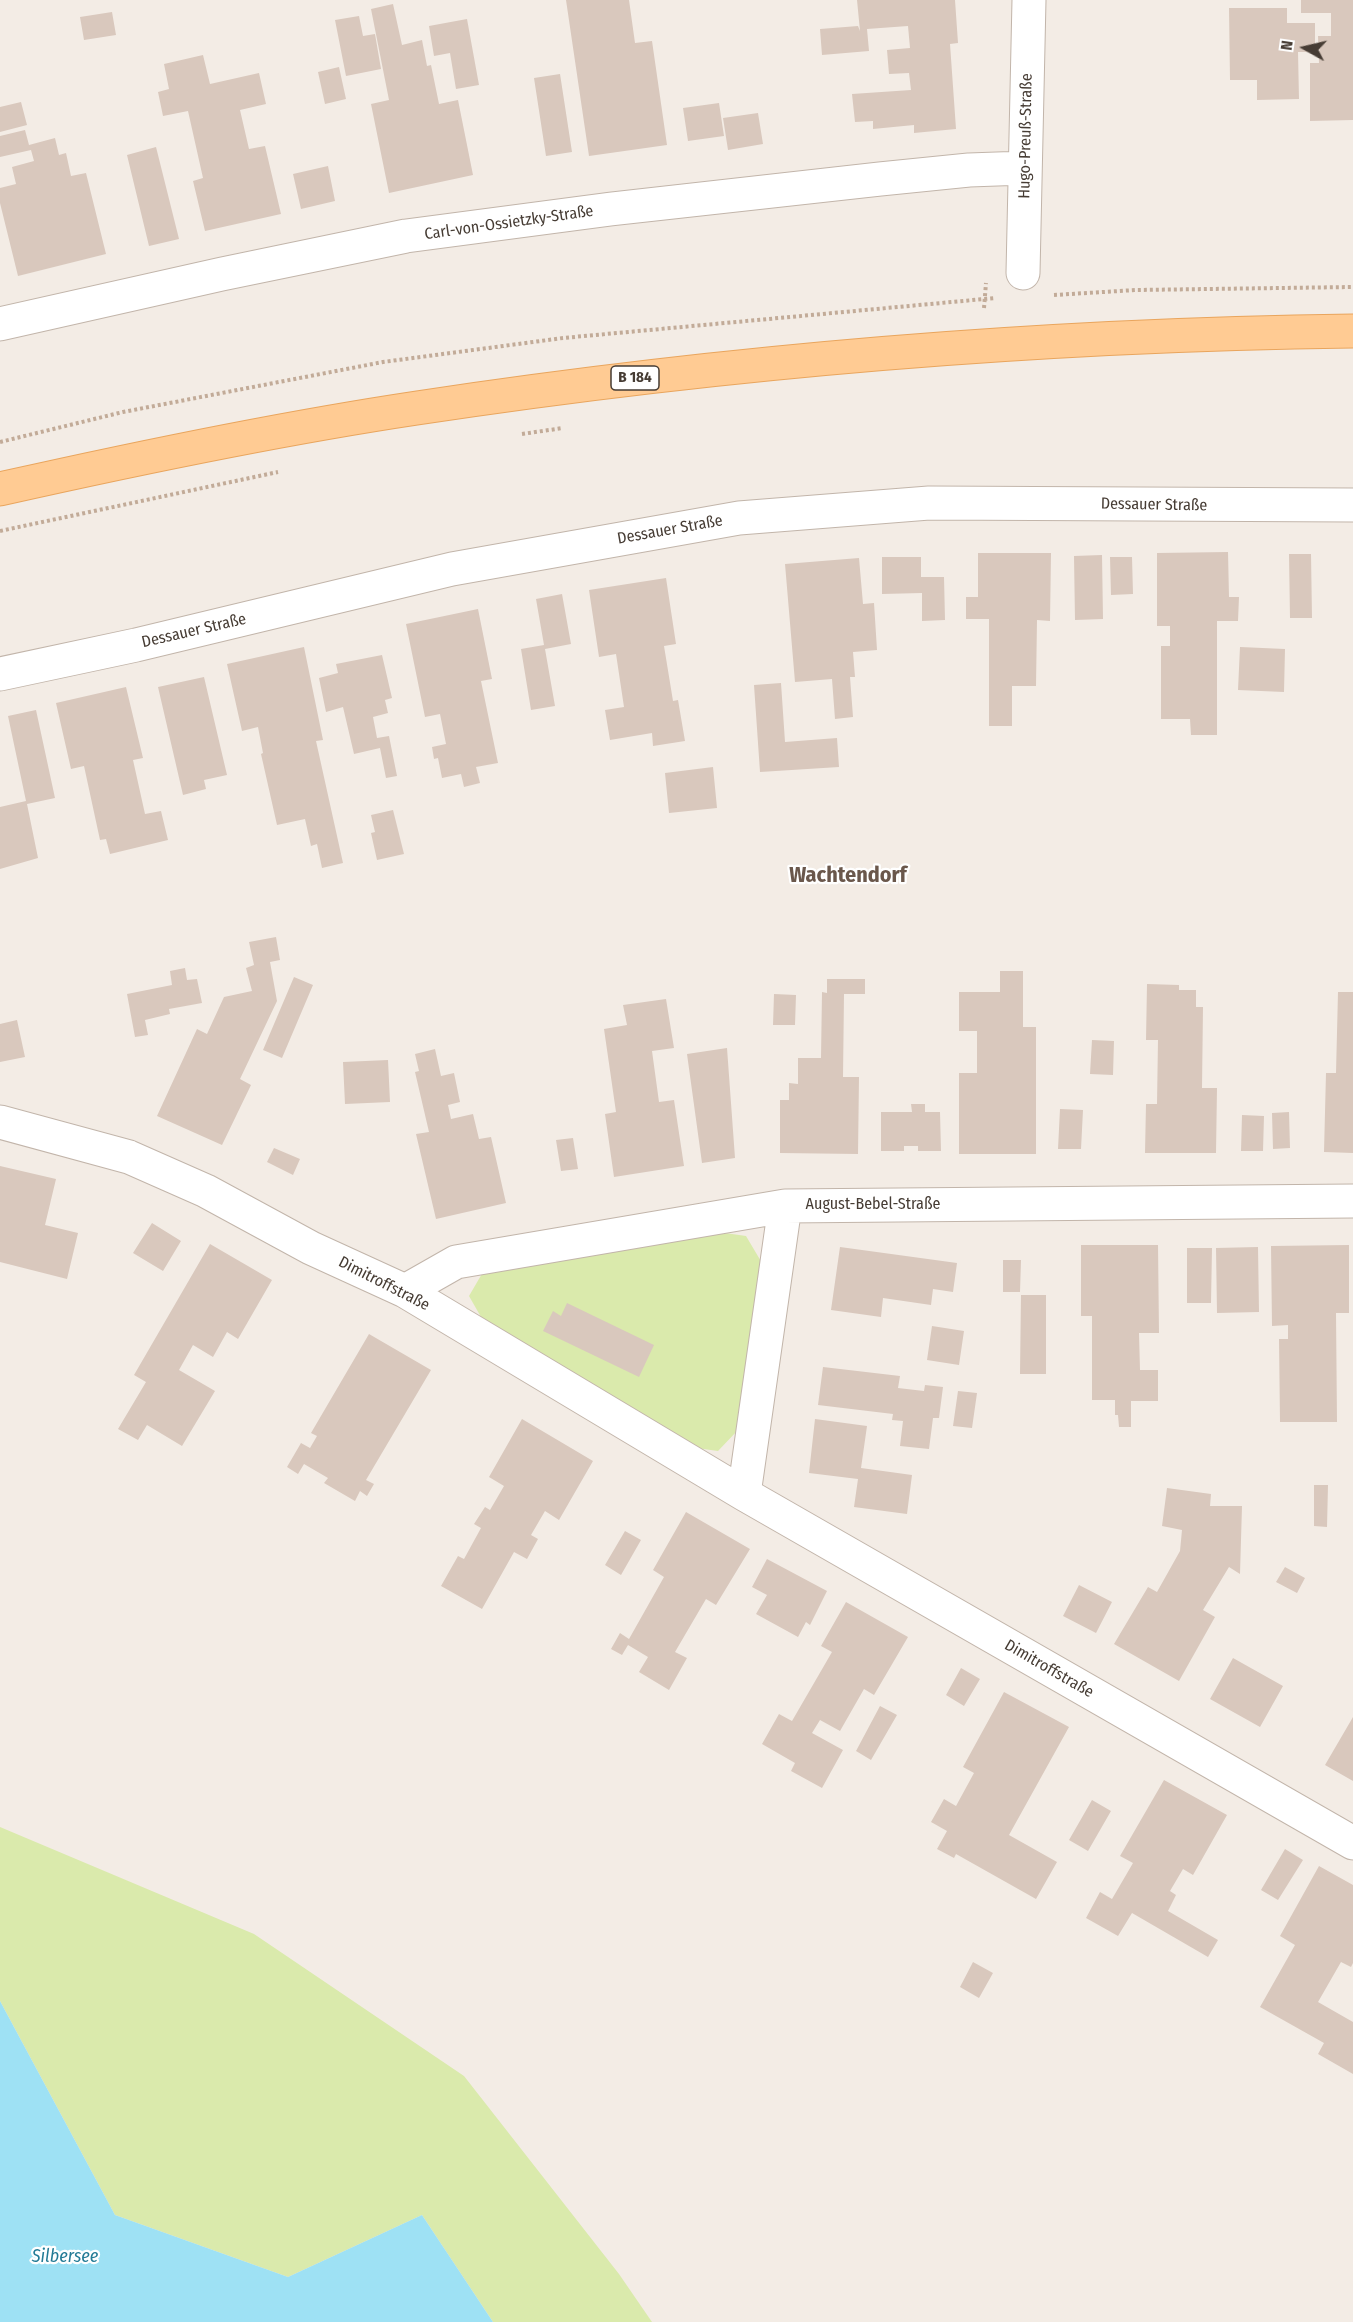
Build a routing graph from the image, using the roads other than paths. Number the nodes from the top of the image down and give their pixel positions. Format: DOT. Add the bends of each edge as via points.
graph roads {
  1 [pos="1029,0"];
  2 [pos="1025,168"];
  3 [pos="1023,273"];
  4 [pos="0,324"];
  5 [pos="1353,331"];
  6 [pos="0,489"];
  7 [pos="1353,505"];
  8 [pos="0,674"];
  9 [pos="0,1122"];
  10 [pos="1353,1201"];
  11 [pos="785,1206"];
  12 [pos="405,1292"];
  13 [pos="744,1494"];
  14 [pos="1353,1843"];
  1 -- 2 [label="street, Hugo-Preuß-Straße"];
  2 -- 3 [label="street, Hugo-Preuß-Straße"];
  2 -- 4 [label="street, Carl-von-Ossietzky-Straße" via="834,184 406,236"];
  5 -- 6 [label="main road, B 184" via="1160,336 789,360 414,408 240,438"];
  7 -- 8 [label="street, Dessauer Straße" via="929,503 739,518 452,569"];
  9 -- 12 [label="street, Dimitroffstraße" via="129,1157 206,1191 311,1248"];
  10 -- 11 [label="street, August-Bebel-Straße"];
  11 -- 12 [label="street, August-Bebel-Straße" via="456,1262"];
  11 -- 13 [label="street"];
  12 -- 13 [label="street, Dimitroffstraße"];
  13 -- 14 [label="street, Dimitroffstraße"];
}
